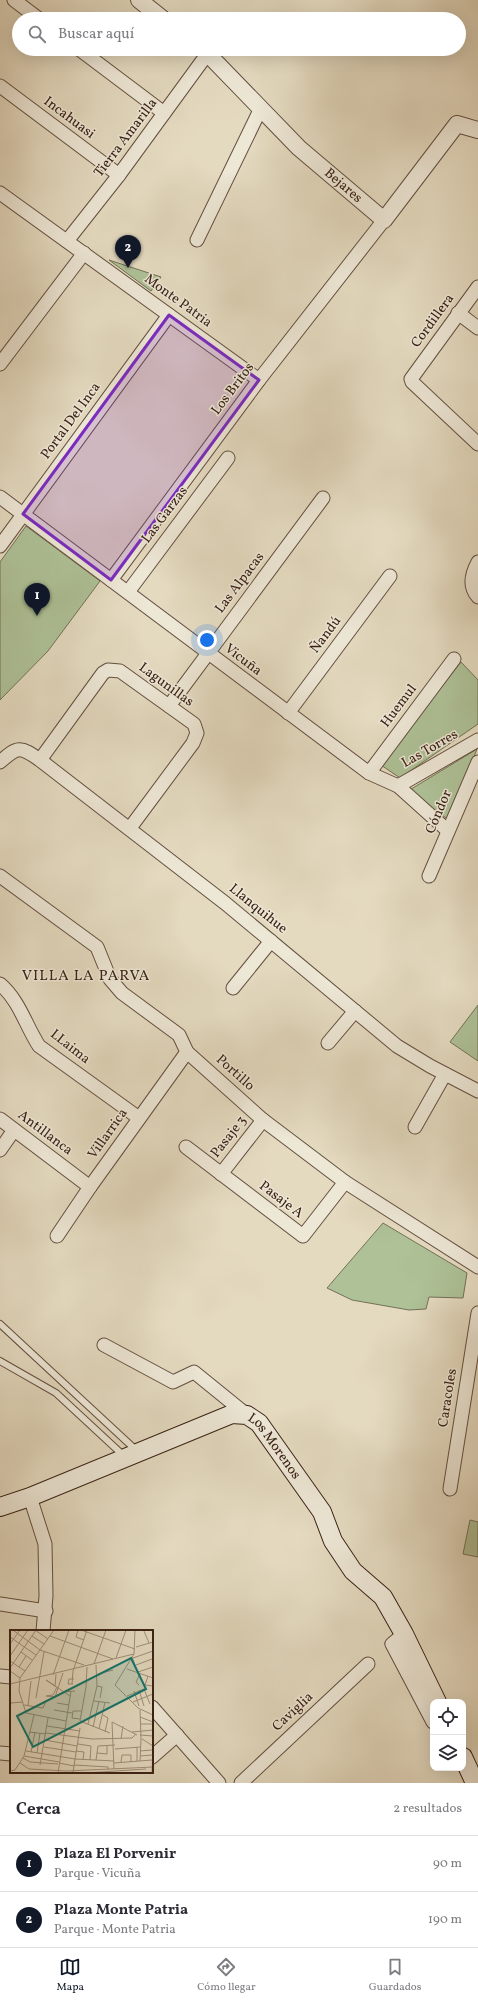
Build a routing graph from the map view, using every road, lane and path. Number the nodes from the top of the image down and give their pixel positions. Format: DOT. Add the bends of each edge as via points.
graph roads {
  1 [pos="14,0"];
  2 [pos="138,0"];
  3 [pos="30,12"];
  4 [pos="154,12"];
  5 [pos="88,56"];
  6 [pos="202,56"];
  7 [pos="210,56"];
  8 [pos="0,86"];
  9 [pos="260,108"];
  10 [pos="164,113"];
  11 [pos="478,130"];
  12 [pos="119,175"];
  13 [pos="0,193"];
  14 [pos="384,220"];
  15 [pos="197,240"];
  16 [pos="67,241"];
  17 [pos="84,253"];
  18 [pos="478,287"];
  19 [pos="458,313"];
  20 [pos="169,314"];
  21 [pos="478,328"];
  22 [pos="0,364"];
  23 [pos="259,380"];
  24 [pos="478,444"];
  25 [pos="228,458"];
  26 [pos="0,497"];
  27 [pos="323,498"];
  28 [pos="23,514"];
  29 [pos="0,546"];
  30 [pos="478,562"];
  31 [pos="390,576"];
  32 [pos="111,580"];
  33 [pos="128,592"];
  34 [pos="478,597"];
  35 [pos="207,653"];
  36 [pos="454,659"];
  37 [pos="169,706"];
  38 [pos="288,713"];
  39 [pos="478,740"];
  40 [pos="40,760"];
  41 [pos="0,762"];
  42 [pos="478,762"];
  43 [pos="369,773"];
  44 [pos="398,786"];
  45 [pos="130,828"];
  46 [pos="448,831"];
  47 [pos="0,876"];
  48 [pos="429,876"];
  49 [pos="271,941"];
  50 [pos="0,984"];
  51 [pos="233,988"];
  52 [pos="355,1011"];
  53 [pos="328,1043"];
  54 [pos="187,1052"];
  55 [pos="445,1074"];
  56 [pos="478,1091"];
  57 [pos="139,1118"];
  58 [pos="0,1120"];
  59 [pos="263,1120"];
  60 [pos="415,1127"];
  61 [pos="14,1130"];
  62 [pos="186,1147"];
  63 [pos="0,1150"];
  64 [pos="221,1174"];
  65 [pos="345,1182"];
  66 [pos="90,1187"];
  67 [pos="57,1236"];
  68 [pos="478,1267"];
  69 [pos="478,1313"];
  70 [pos="0,1324"];
  71 [pos="104,1345"];
  72 [pos="0,1361"];
  73 [pos="247,1415"];
  74 [pos="133,1456"];
  75 [pos="450,1489"];
  76 [pos="30,1497"];
  77 [pos="0,1507"];
  78 [pos="0,1604"];
  79 [pos="46,1611"];
  80 [pos="43,1630"];
  81 [pos="398,1639"];
  82 [pos="368,1664"];
  83 [pos="0,1676"];
  84 [pos="10,1677"];
  85 [pos="435,1699"];
  86 [pos="153,1707"];
  87 [pos="430,1715"];
  88 [pos="177,1735"];
  89 [pos="0,1753"];
  90 [pos="10,1754"];
  91 [pos="153,1756"];
  92 [pos="466,1763"];
  93 [pos="242,1782"];
  94 [pos="219,1783"];
  95 [pos="256,1783"];
  96 [pos="475,1783"];
  1 -- 3 [label="street"];
  2 -- 4 [label="street"];
  5 -- 10 [label="street"];
  6 -- 10 [label="street, Tierra Amarilla"];
  7 -- 9 [label="street, Bejares"];
  8 -- 12 [label="street, Incahuasi"];
  9 -- 14 [label="street, Bejares" via="299,148"];
  9 -- 15 [label="street"];
  10 -- 12 [label="street, Tierra Amarilla"];
  11 -- 14 [label="street" via="457,124"];
  12 -- 16 [label="street, Tierra Amarilla"];
  13 -- 16 [label="street, Monte Patria"];
  14 -- 23 [label="street, Los Britos"];
  16 -- 17 [label="street, Monte Patria"];
  17 -- 20 [label="street, Monte Patria"];
  17 -- 22 [label="street"];
  18 -- 19 [label="street, Cordillera"];
  19 -- 21 [label="street"];
  19 -- 24 [label="street, Cordillera" via="413,375 412,382"];
  20 -- 23 [label="street, Monte Patria"];
  20 -- 28 [label="street, Portal Del Inca"];
  23 -- 32 [label="street, Los Britos"];
  25 -- 33 [label="street, Las Garzas"];
  26 -- 28 [label="street, Vicuña"];
  27 -- 35 [label="street, Las Alpacas"];
  28 -- 29 [label="street, Portal Del Inca"];
  28 -- 32 [label="street, Vicuña"];
  30 -- 34 [label="street" via="472,573 472,584"];
  31 -- 38 [label="street, Ñandú"];
  32 -- 33 [label="street, Vicuña"];
  33 -- 35 [label="street, Vicuña"];
  35 -- 37 [label="street, Las Alpacas"];
  35 -- 38 [label="street, Vicuña"];
  36 -- 43 [label="street, Huemul"];
  37 -- 40 [label="street, Lagunillas" via="120,671 108,670 103,673"];
  37 -- 45 [label="street, Lagunillas" via="194,724 197,733"];
  38 -- 43 [label="street, Vicuña"];
  39 -- 44 [label="street, Las Torres"];
  40 -- 41 [label="street, Llanquihue" via="26,750 19,749"];
  40 -- 45 [label="street, Llanquihue"];
  42 -- 46 [label="street, Cóndor"];
  43 -- 44 [label="street, Vicuña"];
  44 -- 46 [label="street, Vicuña"];
  45 -- 49 [label="street, Llanquihue"];
  46 -- 48 [label="street, Cóndor"];
  47 -- 54 [label="street, Portillo" via="97,947 110,979 122,993 179,1035"];
  49 -- 51 [label="street"];
  49 -- 52 [label="street, Llanquihue"];
  50 -- 57 [label="street, LLaima" via="13,997 39,1046"];
  52 -- 53 [label="street"];
  52 -- 55 [label="street, Llanquihue" via="397,1046"];
  54 -- 57 [label="street, Villarrica"];
  54 -- 59 [label="street, Portillo"];
  55 -- 56 [label="street, Llanquihue"];
  55 -- 60 [label="street"];
  57 -- 66 [label="street, Villarrica"];
  58 -- 61 [label="street, Antillanca"];
  59 -- 64 [label="street, Pasaje 3"];
  59 -- 65 [label="street, Portillo"];
  61 -- 63 [label="street"];
  61 -- 66 [label="street, Antillanca"];
  62 -- 64 [label="street, Pasaje A"];
  64 -- 65 [label="street, Pasaje A" via="303,1236"];
  65 -- 68 [label="street, Portillo"];
  66 -- 67 [label="street, Villarrica"];
  69 -- 75 [label="street, Caracoles"];
  70 -- 74 [label="lane"];
  71 -- 73 [label="street" via="173,1382 194,1372"];
  72 -- 74 [label="lane" via="56,1393"];
  73 -- 74 [label="main road, Los Morenos" via="232,1414"];
  73 -- 81 [label="main road, Los Morenos" via="259,1423 322,1512 333,1541 353,1571 383,1597"];
  74 -- 76 [label="main road, Los Morenos"];
  76 -- 77 [label="main road, Los Morenos"];
  76 -- 79 [label="street" via="44,1544"];
  78 -- 79 [label="street"];
  79 -- 80 [label="street"];
  81 -- 85 [label="main road, Los Morenos"];
  81 -- 87 [label="street, Los Morenos"];
  82 -- 93 [label="street, Caviglia"];
  83 -- 84 [label="street"];
  86 -- 88 [label="street"];
  88 -- 91 [label="street"];
  88 -- 94 [label="street"];
  89 -- 90 [label="street"];
  92 -- 96 [label="main road"];
  93 -- 95 [label="street"];
}
